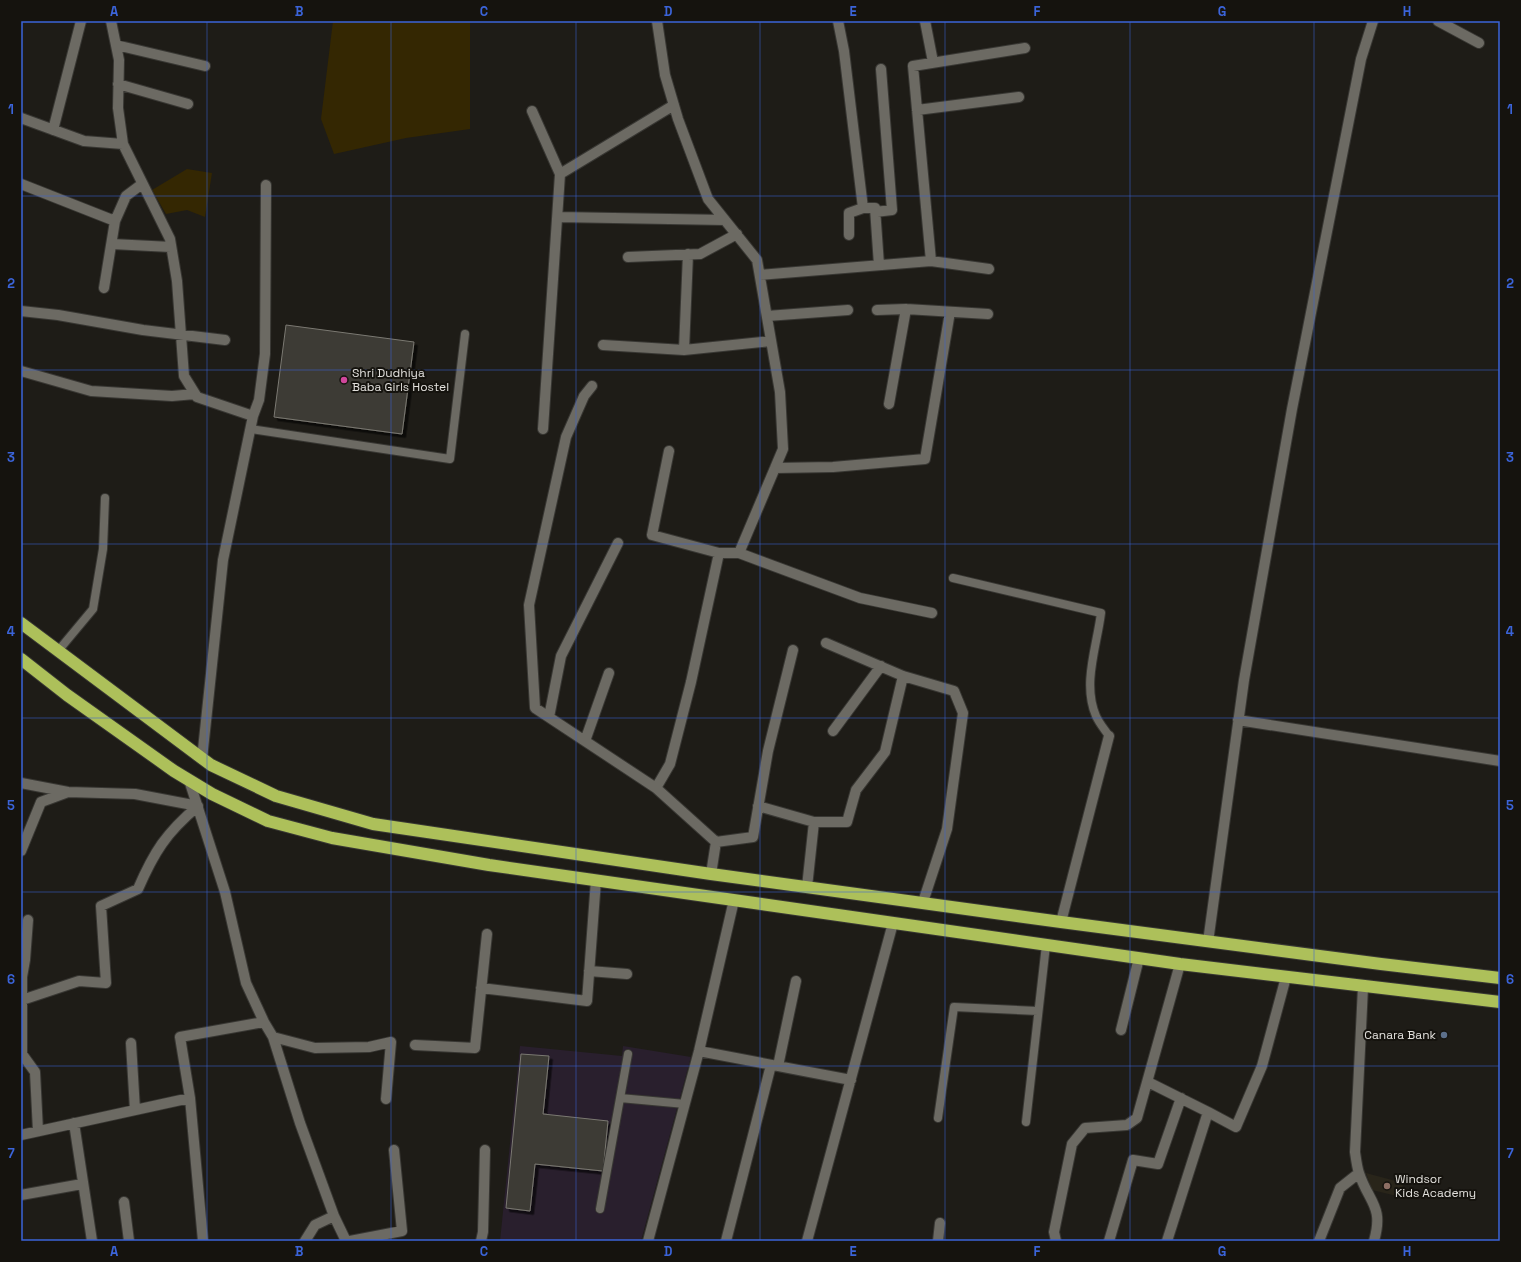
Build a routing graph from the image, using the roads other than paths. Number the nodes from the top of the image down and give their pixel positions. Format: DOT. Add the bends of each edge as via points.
graph roads {
  1 [pos="81,21"];
  2 [pos="111,21"];
  3 [pos="657,21"];
  4 [pos="838,21"];
  5 [pos="925,21"];
  6 [pos="1373,21"];
  7 [pos="1438,21"];
  8 [pos="1479,42"];
  9 [pos="116,45"];
  10 [pos="1025,48"];
  11 [pos="933,62"];
  12 [pos="205,66"];
  13 [pos="882,69"];
  14 [pos="118,84"];
  15 [pos="1019,97"];
  16 [pos="188,104"];
  17 [pos="674,105"];
  18 [pos="917,110"];
  19 [pos="532,111"];
  20 [pos="21,118"];
  21 [pos="53,130"];
  22 [pos="122,144"];
  23 [pos="560,174"];
  24 [pos="21,184"];
  25 [pos="142,184"];
  26 [pos="266,185"];
  27 [pos="862,208"];
  28 [pos="875,212"];
  29 [pos="558,217"];
  30 [pos="725,220"];
  31 [pos="115,222"];
  32 [pos="737,234"];
  33 [pos="849,235"];
  34 [pos="112,244"];
  35 [pos="171,247"];
  36 [pos="688,254"];
  37 [pos="628,257"];
  38 [pos="932,261"];
  39 [pos="879,265"];
  40 [pos="989,269"];
  41 [pos="760,275"];
  42 [pos="104,288"];
  43 [pos="906,309"];
  44 [pos="848,310"];
  45 [pos="877,310"];
  46 [pos="21,311"];
  47 [pos="950,312"];
  48 [pos="988,314"];
  49 [pos="767,316"];
  50 [pos="465,334"];
  51 [pos="181,335"];
  52 [pos="225,340"];
  53 [pos="772,341"];
  54 [pos="604,345"];
  55 [pos="684,350"];
  56 [pos="21,371"];
  57 [pos="592,386"];
  58 [pos="195,394"];
  59 [pos="888,404"];
  60 [pos="253,416"];
  61 [pos="251,429"];
  62 [pos="543,429"];
  63 [pos="669,451"];
  64 [pos="775,468"];
  65 [pos="105,498"];
  66 [pos="618,543"];
  67 [pos="718,554"];
  68 [pos="739,554"];
  69 [pos="953,578"];
  70 [pos="932,613"];
  71 [pos="21,623"];
  72 [pos="826,643"];
  73 [pos="793,650"];
  74 [pos="58,651"];
  75 [pos="21,659"];
  76 [pos="881,666"];
  77 [pos="609,673"];
  78 [pos="903,676"];
  79 [pos="549,717"];
  80 [pos="1238,720"];
  81 [pos="833,731"];
  82 [pos="1109,736"];
  83 [pos="585,741"];
  84 [pos="202,759"];
  85 [pos="1500,761"];
  86 [pos="189,780"];
  87 [pos="21,783"];
  88 [pos="656,788"];
  89 [pos="68,792"];
  90 [pos="198,806"];
  91 [pos="758,806"];
  92 [pos="814,822"];
  93 [pos="716,842"];
  94 [pos="21,851"];
  95 [pos="711,874"];
  96 [pos="596,880"];
  97 [pos="807,887"];
  98 [pos="734,900"];
  99 [pos="923,902"];
  100 [pos="28,920"];
  101 [pos="1061,922"];
  102 [pos="893,923"];
  103 [pos="487,934"];
  104 [pos="1208,942"];
  105 [pos="1046,945"];
  106 [pos="1139,958"];
  107 [pos="1180,964"];
  108 [pos="589,971"];
  109 [pos="627,974"];
  110 [pos="1286,977"];
  111 [pos="1500,978"];
  112 [pos="796,981"];
  113 [pos="1363,987"];
  114 [pos="481,988"];
  115 [pos="22,1000"];
  116 [pos="1500,1002"];
  117 [pos="1038,1011"];
  118 [pos="264,1022"];
  119 [pos="1121,1030"];
  120 [pos="273,1037"];
  121 [pos="131,1043"];
  122 [pos="415,1045"];
  123 [pos="699,1051"];
  124 [pos="628,1054"];
  125 [pos="775,1066"];
  126 [pos="851,1080"];
  127 [pos="1148,1082"];
  128 [pos="190,1098"];
  129 [pos="620,1098"];
  130 [pos="1181,1098"];
  131 [pos="386,1099"];
  132 [pos="685,1104"];
  133 [pos="134,1110"];
  134 [pos="1208,1112"];
  135 [pos="938,1118"];
  136 [pos="1026,1122"];
  137 [pos="74,1123"];
  138 [pos="38,1131"];
  139 [pos="21,1134"];
  140 [pos="394,1150"];
  141 [pos="485,1150"];
  142 [pos="1359,1173"];
  143 [pos="82,1184"];
  144 [pos="21,1195"];
  145 [pos="124,1202"];
  146 [pos="600,1209"];
  147 [pos="334,1216"];
  148 [pos="940,1224"];
  149 [pos="92,1241"];
  150 [pos="129,1241"];
  151 [pos="202,1241"];
  152 [pos="305,1241"];
  153 [pos="346,1241"];
  154 [pos="350,1241"];
  155 [pos="481,1241"];
  156 [pos="648,1241"];
  157 [pos="726,1241"];
  158 [pos="806,1241"];
  159 [pos="938,1241"];
  160 [pos="1056,1241"];
  161 [pos="1109,1241"];
  162 [pos="1167,1241"];
  163 [pos="1319,1241"];
  164 [pos="1374,1241"];
  1 -- 21 [label="street"];
  2 -- 9 [label="street"];
  3 -- 17 [label="street"];
  4 -- 27 [label="street" via="844,51"];
  5 -- 11 [label="street"];
  6 -- 80 [label="street" via="1361,59 1292,409"];
  7 -- 8 [label="street"];
  9 -- 12 [label="street"];
  9 -- 14 [label="street" via="119,60"];
  10 -- 11 [label="street"];
  11 -- 18 [label="street" via="913,66"];
  13 -- 28 [label="street" via="892,210"];
  14 -- 16 [label="street"];
  14 -- 22 [label="street"];
  15 -- 18 [label="street"];
  17 -- 23 [label="street"];
  17 -- 30 [label="street" via="708,199"];
  18 -- 38 [label="street"];
  19 -- 23 [label="street"];
  20 -- 21 [label="street"];
  21 -- 22 [label="street" via="84,142"];
  22 -- 25 [label="street"];
  23 -- 29 [label="street"];
  24 -- 31 [label="street"];
  25 -- 31 [label="street" via="126,196"];
  25 -- 35 [label="street" via="170,239"];
  26 -- 60 [label="street" via="265,354 259,400"];
  27 -- 28 [label="street" via="875,208"];
  27 -- 33 [label="street" via="849,213"];
  28 -- 39 [label="street"];
  29 -- 30 [label="street"];
  29 -- 62 [label="street"];
  30 -- 32 [label="street"];
  31 -- 34 [label="street"];
  32 -- 36 [label="street" via="700,254"];
  32 -- 41 [label="street" via="757,260"];
  34 -- 35 [label="street"];
  34 -- 42 [label="street"];
  35 -- 51 [label="street" via="177,281"];
  36 -- 37 [label="street"];
  36 -- 55 [label="street"];
  38 -- 39 [label="street"];
  38 -- 40 [label="street"];
  39 -- 41 [label="street"];
  41 -- 49 [label="street"];
  43 -- 45 [label="street"];
  43 -- 47 [label="street"];
  43 -- 59 [label="street"];
  44 -- 49 [label="street"];
  46 -- 51 [label="street"];
  47 -- 48 [label="street"];
  47 -- 64 [label="street" via="925,459 833,468"];
  49 -- 53 [label="street"];
  50 -- 61 [label="lane" via="450,459"];
  51 -- 52 [label="street"];
  51 -- 58 [label="street" via="184,376"];
  53 -- 55 [label="street"];
  53 -- 64 [label="street" via="780,392 784,449"];
  54 -- 55 [label="street"];
  56 -- 58 [label="street" via="91,391 172,396"];
  57 -- 79 [label="street" via="584,396 566,437 529,605 535,708"];
  58 -- 60 [label="street" via="197,397"];
  60 -- 61 [label="street"];
  61 -- 84 [label="street" via="223,560"];
  63 -- 67 [label="street" via="652,535"];
  64 -- 68 [label="street"];
  65 -- 74 [label="lane" via="103,549 93,608"];
  66 -- 79 [label="street" via="561,656"];
  67 -- 68 [label="street"];
  67 -- 88 [label="street" via="691,682 670,764"];
  68 -- 70 [label="street" via="860,598"];
  69 -- 82 [label="lane" via="1101,613 1090,698 1096,717"];
  71 -- 74 [label="highway"];
  72 -- 76 [label="street"];
  73 -- 91 [label="street" via="768,751"];
  74 -- 84 [label="highway"];
  75 -- 86 [label="highway" via="67,695"];
  76 -- 78 [label="street"];
  76 -- 81 [label="street"];
  77 -- 83 [label="street"];
  78 -- 92 [label="street" via="885,752 856,790 848,822"];
  78 -- 99 [label="street" via="954,691 963,712 947,829"];
  79 -- 83 [label="street"];
  80 -- 85 [label="street"];
  80 -- 104 [label="street"];
  82 -- 101 [label="street"];
  83 -- 88 [label="street"];
  84 -- 95 [label="highway" via="211,766 276,796 373,824"];
  86 -- 90 [label="street"];
  86 -- 96 [label="highway" via="268,821 332,838"];
  87 -- 89 [label="street"];
  88 -- 93 [label="street"];
  89 -- 90 [label="street" via="135,794"];
  89 -- 94 [label="street" via="41,802"];
  90 -- 115 [label="street" via="175,826 151,858 138,889 101,906 106,983 79,981"];
  90 -- 118 [label="street" via="225,892 246,983"];
  91 -- 92 [label="street"];
  91 -- 93 [label="street" via="753,837"];
  92 -- 97 [label="street"];
  93 -- 95 [label="street"];
  95 -- 97 [label="highway"];
  96 -- 98 [label="highway"];
  96 -- 108 [label="street"];
  97 -- 99 [label="highway"];
  98 -- 102 [label="highway"];
  98 -- 123 [label="street"];
  99 -- 101 [label="highway"];
  100 -- 115 [label="street"];
  101 -- 104 [label="highway"];
  102 -- 105 [label="highway"];
  102 -- 126 [label="street"];
  103 -- 114 [label="street"];
  104 -- 111 [label="highway"];
  105 -- 106 [label="highway"];
  105 -- 117 [label="lane"];
  106 -- 107 [label="highway"];
  106 -- 119 [label="street"];
  107 -- 110 [label="highway"];
  107 -- 127 [label="street"];
  108 -- 109 [label="street"];
  108 -- 114 [label="street" via="587,1001"];
  110 -- 113 [label="highway"];
  110 -- 134 [label="street" via="1262,1066 1236,1127"];
  112 -- 125 [label="street"];
  113 -- 116 [label="highway"];
  113 -- 142 [label="street" via="1355,1152"];
  114 -- 122 [label="street" via="475,1048"];
  115 -- 138 [label="street" via="22,1054 34,1072"];
  117 -- 135 [label="lane" via="954,1007"];
  117 -- 136 [label="lane"];
  118 -- 120 [label="street"];
  118 -- 128 [label="street" via="180,1037"];
  120 -- 131 [label="street" via="315,1048 369,1047 391,1042"];
  120 -- 147 [label="street" via="300,1123"];
  121 -- 133 [label="street"];
  123 -- 125 [label="street"];
  123 -- 132 [label="street"];
  124 -- 129 [label="lane"];
  125 -- 126 [label="street"];
  125 -- 157 [label="street"];
  126 -- 158 [label="street"];
  127 -- 130 [label="street"];
  127 -- 160 [label="street" via="1137,1118 1127,1125 1085,1128 1072,1144 1054,1232"];
  128 -- 133 [label="street"];
  128 -- 151 [label="street"];
  129 -- 132 [label="lane"];
  129 -- 146 [label="lane"];
  130 -- 134 [label="street"];
  130 -- 161 [label="street" via="1158,1164 1132,1160"];
  132 -- 156 [label="street"];
  133 -- 137 [label="street"];
  134 -- 162 [label="street"];
  137 -- 138 [label="street"];
  137 -- 143 [label="street"];
  138 -- 139 [label="street"];
  140 -- 154 [label="street" via="402,1231"];
  141 -- 155 [label="street"];
  142 -- 163 [label="street" via="1340,1188"];
  142 -- 164 [label="street" via="1378,1214 1379,1226"];
  143 -- 144 [label="street"];
  143 -- 149 [label="street"];
  145 -- 150 [label="street"];
  147 -- 152 [label="street" via="315,1225"];
  147 -- 153 [label="street"];
  148 -- 159 [label="street"];
}
